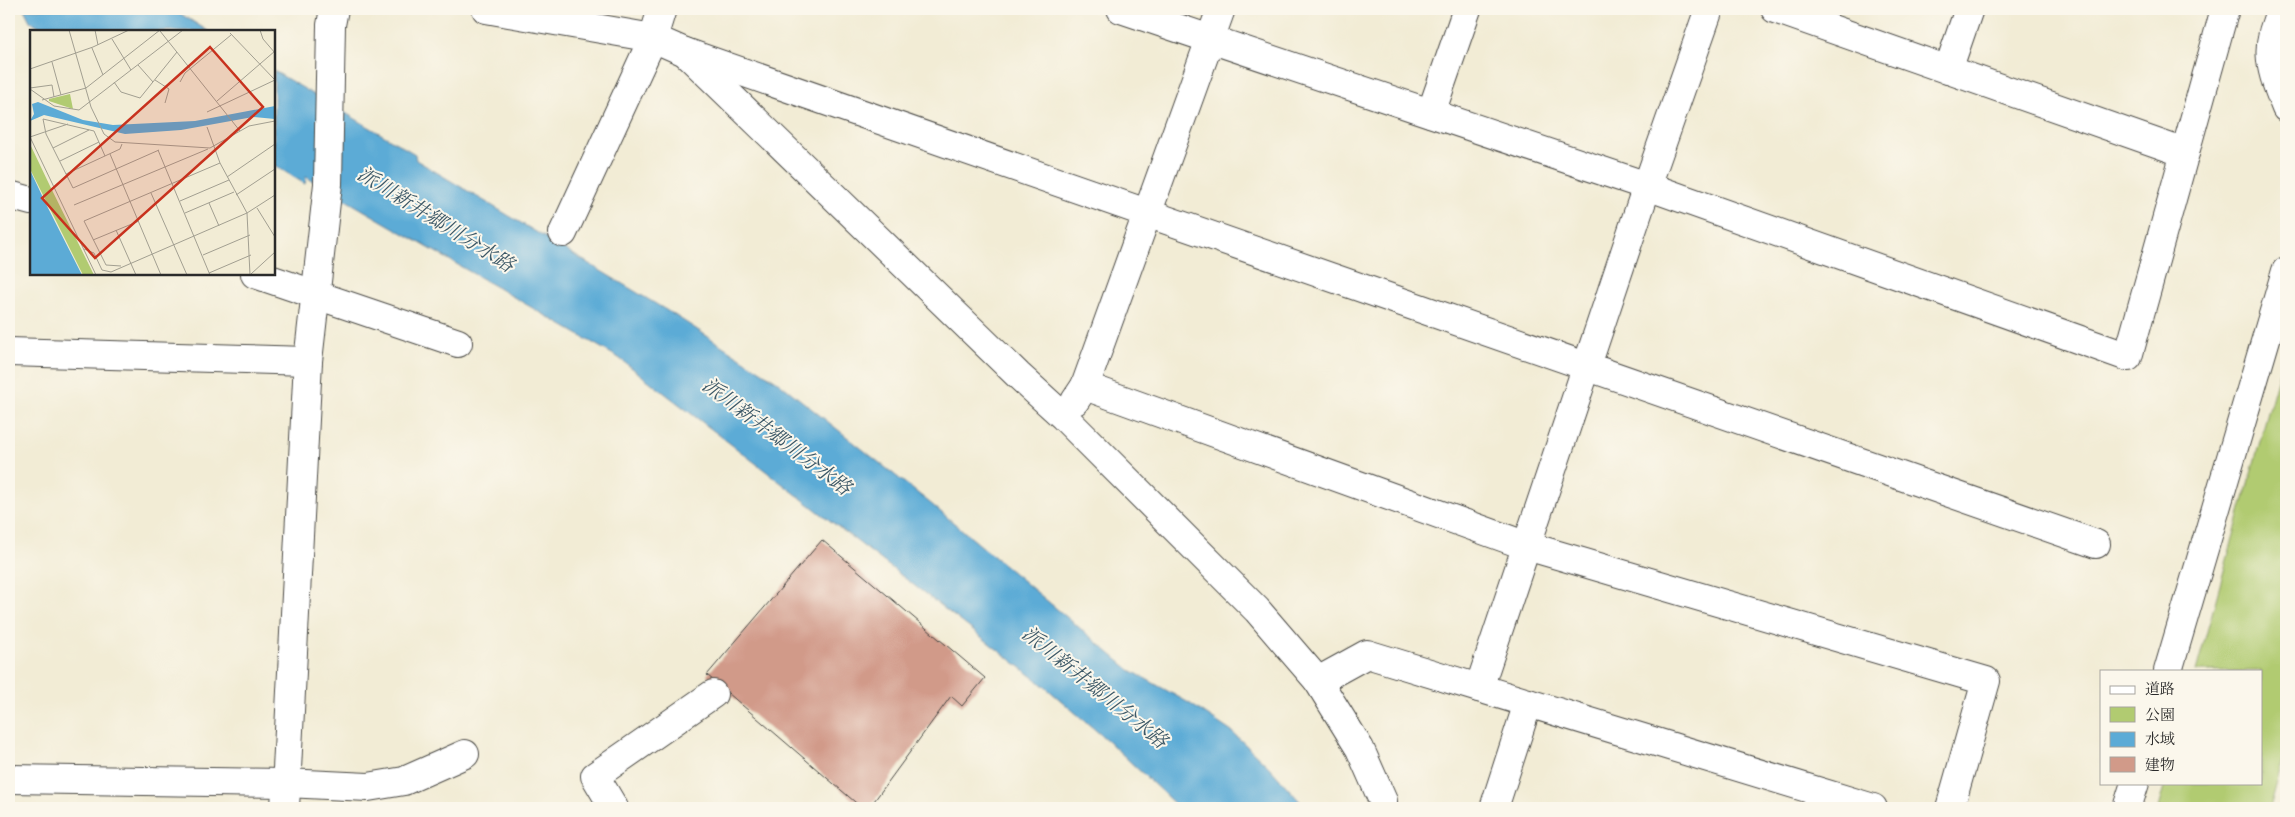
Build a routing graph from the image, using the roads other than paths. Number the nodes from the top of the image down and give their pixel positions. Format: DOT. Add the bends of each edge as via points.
graph roads {
  1 [pos="486,9"];
  2 [pos="662,9"];
  3 [pos="1121,9"];
  4 [pos="1221,9"];
  5 [pos="1467,9"];
  6 [pos="1709,9"];
  7 [pos="1775,9"];
  8 [pos="1969,9"];
  9 [pos="2226,9"];
  10 [pos="2282,9"];
  11 [pos="333,17"];
  12 [pos="653,38"];
  13 [pos="1211,39"];
  14 [pos="685,52"];
  15 [pos="1948,70"];
  16 [pos="2286,108"];
  17 [pos="1431,113"];
  18 [pos="2185,153"];
  19 [pos="1647,186"];
  20 [pos="9,195"];
  21 [pos="30,201"];
  22 [pos="1147,215"];
  23 [pos="563,233"];
  24 [pos="2286,271"];
  25 [pos="259,275"];
  26 [pos="316,293"];
  27 [pos="458,344"];
  28 [pos="9,352"];
  29 [pos="308,361"];
  30 [pos="1588,365"];
  31 [pos="1085,386"];
  32 [pos="1064,417"];
  33 [pos="2096,544"];
  34 [pos="1527,546"];
  35 [pos="2168,670"];
  36 [pos="1318,681"];
  37 [pos="1479,688"];
  38 [pos="713,694"];
  39 [pos="1528,703"];
  40 [pos="465,754"];
  41 [pos="9,779"];
  42 [pos="2135,784"];
  43 [pos="286,795"];
  44 [pos="614,808"];
  45 [pos="1383,808"];
  46 [pos="1494,808"];
  47 [pos="1873,808"];
  48 [pos="1950,808"];
  49 [pos="2127,808"];
  1 -- 12 [label="street"];
  2 -- 12 [label="street"];
  3 -- 13 [label="street"];
  4 -- 13 [label="street"];
  5 -- 17 [label="street"];
  6 -- 19 [label="street"];
  7 -- 15 [label="street"];
  8 -- 15 [label="street"];
  9 -- 18 [label="street"];
  10 -- 16 [label="street" via="2275,22 2269,51 2272,74"];
  11 -- 26 [label="street" via="328,184"];
  12 -- 14 [label="street"];
  12 -- 23 [label="street"];
  13 -- 17 [label="street"];
  13 -- 22 [label="street"];
  14 -- 22 [label="street"];
  14 -- 32 [label="street"];
  15 -- 18 [label="street"];
  17 -- 19 [label="street"];
  18 -- 19 [label="street" via="2128,357"];
  19 -- 30 [label="street"];
  20 -- 21 [label="street"];
  22 -- 30 [label="street"];
  22 -- 31 [label="street"];
  24 -- 35 [label="street"];
  25 -- 26 [label="street"];
  26 -- 27 [label="street"];
  26 -- 29 [label="street"];
  28 -- 29 [label="street"];
  29 -- 43 [label="street"];
  30 -- 33 [label="street"];
  30 -- 34 [label="street"];
  31 -- 32 [label="street"];
  31 -- 34 [label="street"];
  32 -- 36 [label="street" via="1257,610"];
  34 -- 37 [label="street"];
  34 -- 48 [label="street" via="1986,681"];
  36 -- 37 [label="street" via="1367,654"];
  36 -- 45 [label="street" via="1360,749 1383,801"];
  37 -- 39 [label="street"];
  38 -- 44 [label="street" via="595,776"];
  39 -- 46 [label="street"];
  39 -- 47 [label="street"];
  40 -- 43 [label="street" via="404,781 368,788"];
  41 -- 43 [label="street"];
  42 -- 49 [label="street"];
}
